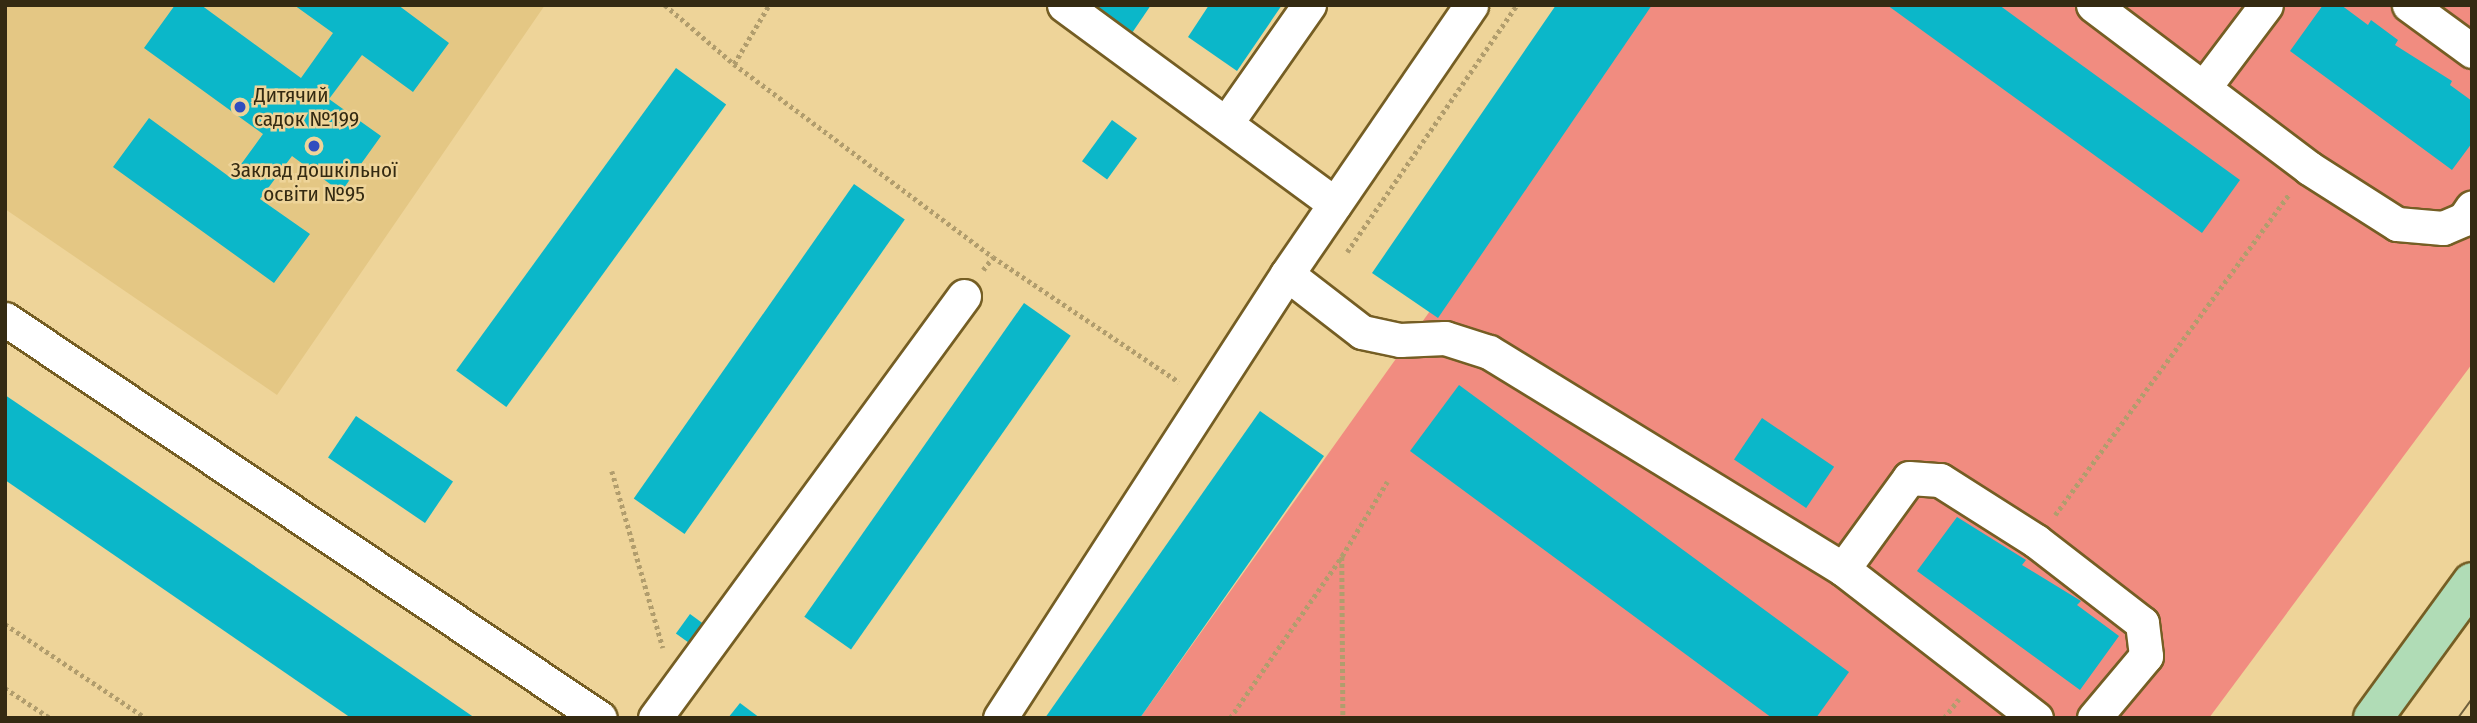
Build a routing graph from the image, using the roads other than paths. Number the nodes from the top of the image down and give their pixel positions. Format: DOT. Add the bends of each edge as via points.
graph roads {
  1 [pos="1064,5"];
  2 [pos="1309,5"];
  3 [pos="1471,5"];
  4 [pos="2093,5"];
  5 [pos="2266,5"];
  6 [pos="2409,5"];
  7 [pos="2472,51"];
  8 [pos="2204,86"];
  9 [pos="1227,122"];
  10 [pos="1335,204"];
  11 [pos="2472,208"];
  12 [pos="1287,274"];
  13 [pos="964,296"];
  14 [pos="5,319"];
  15 [pos="1843,569"];
  16 [pos="2472,582"];
  17 [pos="600,718"];
  18 [pos="655,718"];
  19 [pos="1000,718"];
  20 [pos="2036,718"];
  21 [pos="2094,718"];
  22 [pos="2373,718"];
  1 -- 9 [label="lane"];
  2 -- 9 [label="lane"];
  3 -- 10 [label="lane"];
  4 -- 8 [label="lane"];
  5 -- 8 [label="lane"];
  6 -- 7 [label="lane"];
  8 -- 11 [label="lane" via="2362,205 2416,229 2443,228 2464,219"];
  9 -- 10 [label="lane"];
  10 -- 12 [label="lane"];
  12 -- 15 [label="lane" via="1362,332 1400,340 1446,338 1489,352"];
  12 -- 19 [label="lane"];
  13 -- 18 [label="lane"];
  14 -- 17 [label="lane"];
  15 -- 20 [label="lane"];
  15 -- 21 [label="lane" via="1909,478 1940,480 2036,541 2142,623 2147,656"];
  16 -- 22 [label="main road"];
}
